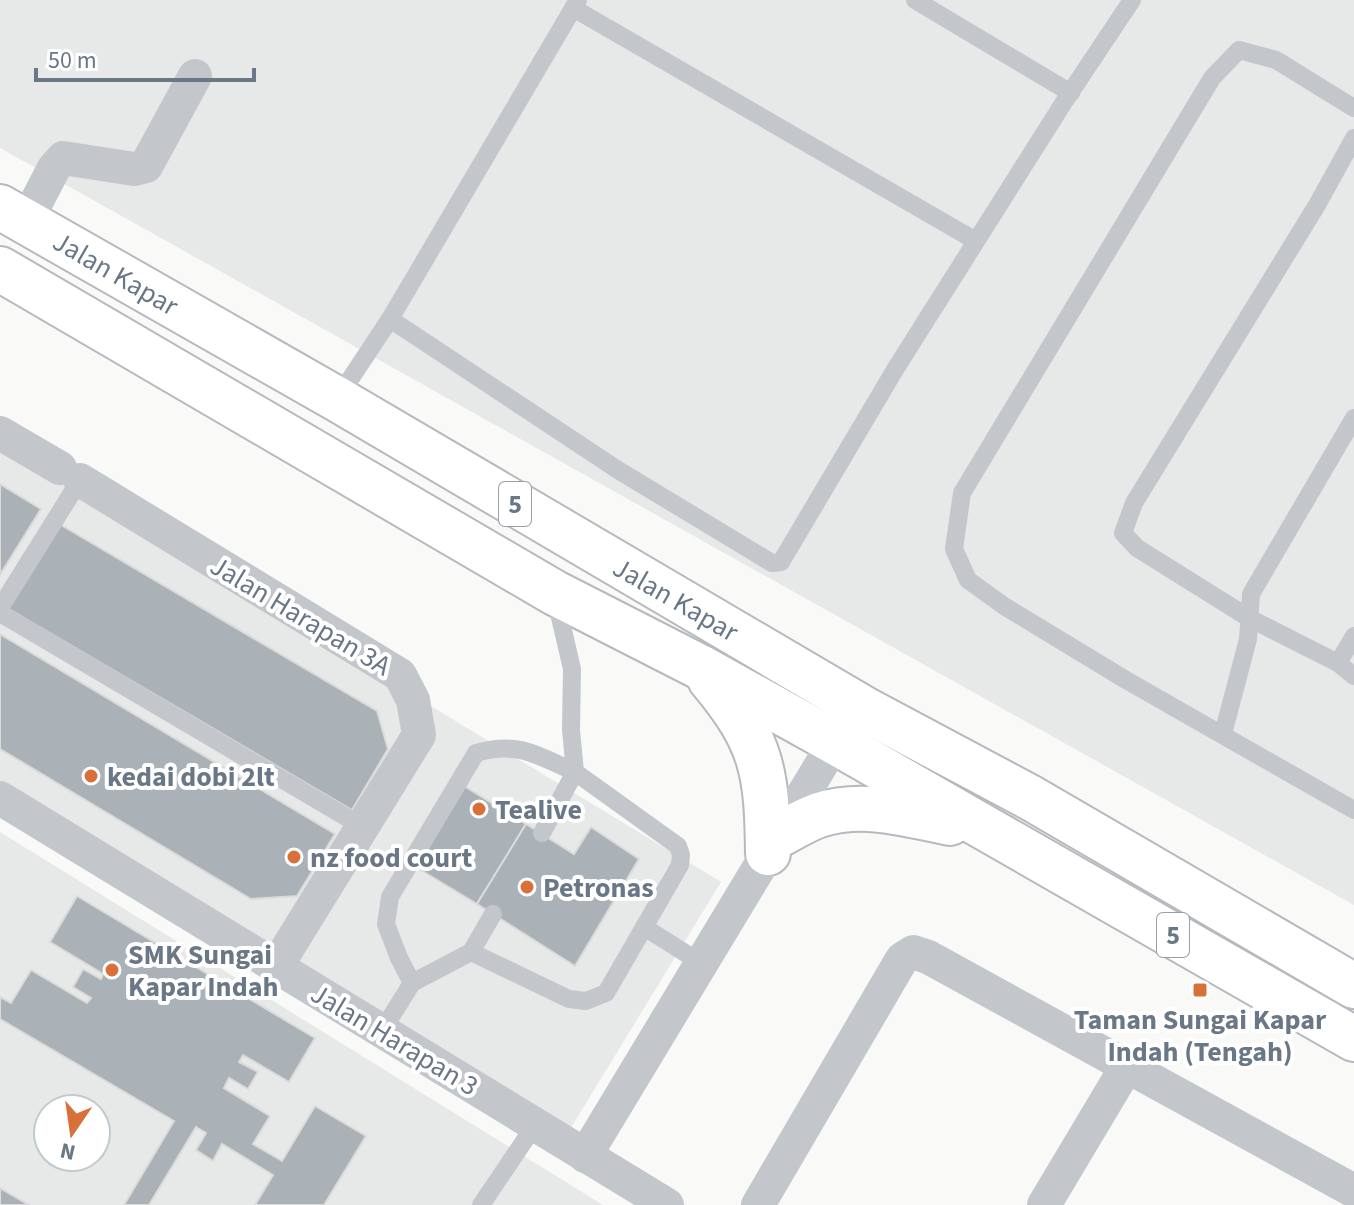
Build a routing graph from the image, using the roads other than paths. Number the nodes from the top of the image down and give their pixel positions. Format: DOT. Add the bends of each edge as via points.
graph roads {
  1 [pos="915,0"];
  2 [pos="1132,0"];
  3 [pos="576,4"];
  4 [pos="195,76"];
  5 [pos="1071,93"];
  6 [pos="1354,108"];
  7 [pos="1354,138"];
  8 [pos="13,215"];
  9 [pos="976,241"];
  10 [pos="0,269"];
  11 [pos="390,319"];
  12 [pos="337,399"];
  13 [pos="1354,418"];
  14 [pos="0,433"];
  15 [pos="70,474"];
  16 [pos="611,561"];
  17 [pos="555,593"];
  18 [pos="0,610"];
  19 [pos="1249,618"];
  20 [pos="1354,636"];
  21 [pos="1338,663"];
  22 [pos="700,667"];
  23 [pos="1354,676"];
  24 [pos="1223,734"];
  25 [pos="835,742"];
  26 [pos="575,772"];
  27 [pos="0,798"];
  28 [pos="1031,798"];
  29 [pos="1354,810"];
  30 [pos="363,827"];
  31 [pos="992,832"];
  32 [pos="542,833"];
  33 [pos="774,844"];
  34 [pos="493,914"];
  35 [pos="644,927"];
  36 [pos="471,952"];
  37 [pos="701,963"];
  38 [pos="276,967"];
  39 [pos="412,983"];
  40 [pos="1354,986"];
  41 [pos="382,1031"];
  42 [pos="1354,1039"];
  43 [pos="1127,1066"];
  44 [pos="535,1125"];
  45 [pos="585,1156"];
  46 [pos="1345,1194"];
  47 [pos="481,1205"];
  48 [pos="667,1205"];
  49 [pos="758,1205"];
  50 [pos="1044,1205"];
  1 -- 5 [label="lane"];
  2 -- 5 [label="lane"];
  3 -- 9 [label="lane"];
  3 -- 11 [label="lane"];
  4 -- 8 [label="street" via="146,166 134,169 63,158"];
  5 -- 9 [label="lane"];
  6 -- 24 [label="lane" via="1276,60 1239,50 1212,78 962,493 954,549 968,580"];
  7 -- 19 [label="lane" via="1134,503 1123,533 1137,548"];
  8 -- 12 [label="highway, Jalan Kapar / 5"];
  9 -- 11 [label="lane" via="781,562 772,563 618,470"];
  10 -- 17 [label="highway, Jalan Kapar / 5"];
  11 -- 12 [label="lane"];
  12 -- 16 [label="highway, Jalan Kapar / 5"];
  13 -- 19 [label="lane" via="1251,594"];
  14 -- 15 [label="street, Jalan Harapan 3A"];
  15 -- 18 [label="lane"];
  15 -- 30 [label="street, Jalan Harapan 3A" via="400,675 413,700 419,735"];
  16 -- 25 [label="street" via="653,604 812,699 826,716"];
  16 -- 28 [label="highway, Jalan Kapar / 5" via="866,710"];
  17 -- 22 [label="highway, Jalan Kapar / 5"];
  17 -- 26 [label="lane" via="572,669"];
  18 -- 30 [label="lane"];
  19 -- 21 [label="lane"];
  19 -- 24 [label="lane"];
  20 -- 21 [label="lane"];
  21 -- 23 [label="lane"];
  22 -- 25 [label="highway, Jalan Kapar / 5"];
  22 -- 33 [label="highway" via="744,725 764,771"];
  24 -- 29 [label="lane"];
  25 -- 28 [label="street" via="872,737 905,742"];
  25 -- 31 [label="highway, Jalan Kapar / 5"];
  25 -- 33 [label="street"];
  26 -- 32 [label="lane"];
  26 -- 35 [label="lane" via="678,846 680,865"];
  26 -- 39 [label="lane" via="521,748 476,753 390,897 386,924"];
  27 -- 38 [label="street, Jalan Harapan 3"];
  28 -- 40 [label="highway, Jalan Kapar / 5"];
  30 -- 38 [label="street, Jalan Harapan 3A"];
  31 -- 33 [label="highway" via="863,808 816,816"];
  31 -- 42 [label="highway, Jalan Kapar / 5"];
  33 -- 37 [label="street"];
  34 -- 36 [label="lane"];
  35 -- 36 [label="lane" via="606,993 586,1001 569,999"];
  35 -- 37 [label="lane"];
  36 -- 39 [label="lane"];
  37 -- 45 [label="street"];
  38 -- 41 [label="street, Jalan Harapan 3"];
  39 -- 41 [label="lane"];
  41 -- 44 [label="street, Jalan Harapan 3"];
  43 -- 46 [label="street"];
  43 -- 49 [label="street" via="913,952 902,959"];
  43 -- 50 [label="street"];
  44 -- 45 [label="street, Jalan Harapan 3"];
  44 -- 47 [label="lane"];
  45 -- 48 [label="street, Jalan Harapan 3"];
}
